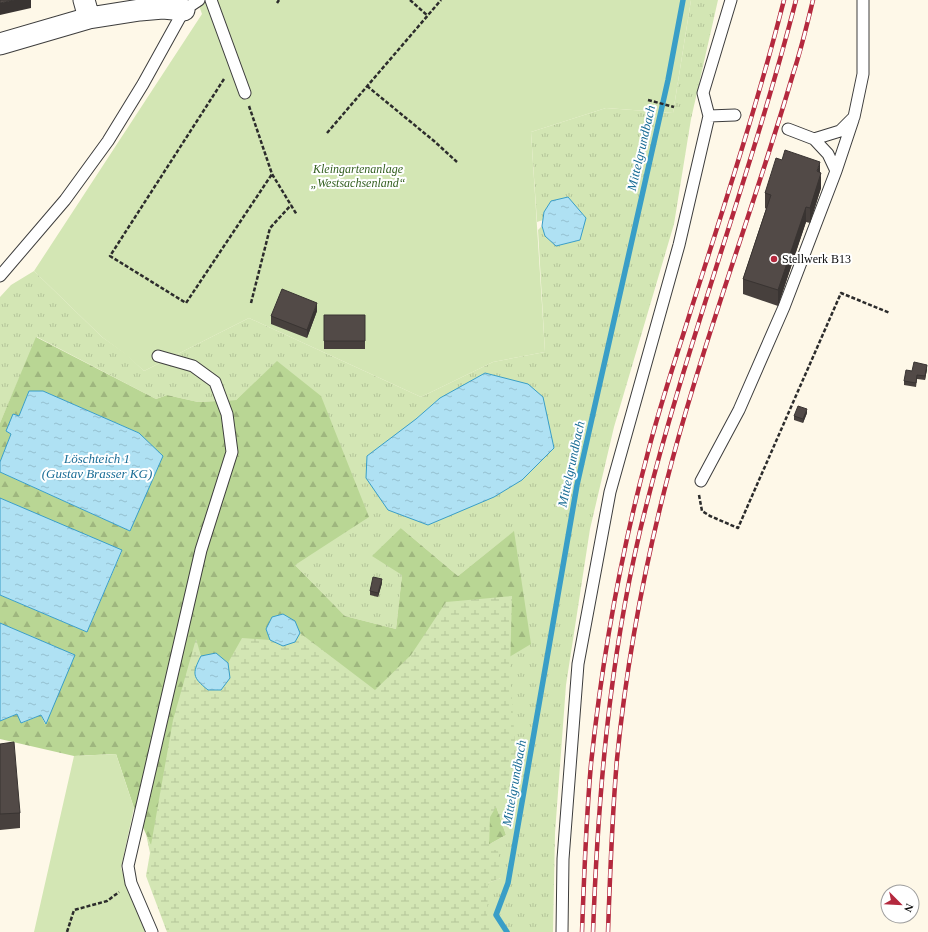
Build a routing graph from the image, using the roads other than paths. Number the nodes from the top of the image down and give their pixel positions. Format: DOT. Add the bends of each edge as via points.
graph roads {
  1 [pos="211,0"];
  2 [pos="731,0"];
  3 [pos="863,0"];
  4 [pos="192,5"];
  5 [pos="86,9"];
  6 [pos="0,44"];
  7 [pos="245,92"];
  8 [pos="735,115"];
  9 [pos="709,116"];
  10 [pos="854,117"];
  11 [pos="788,130"];
  12 [pos="814,139"];
  13 [pos="836,171"];
  14 [pos="0,276"];
  15 [pos="158,356"];
  16 [pos="702,480"];
  17 [pos="152,932"];
  18 [pos="562,932"];
  1 -- 7 [label="lane"];
  2 -- 9 [label="lane" via="703,93"];
  3 -- 10 [label="lane" via="863,74"];
  4 -- 5 [label="street" via="140,10"];
  4 -- 14 [label="lane" via="108,141 66,200"];
  5 -- 6 [label="street"];
  8 -- 9 [label="lane"];
  9 -- 18 [label="lane" via="679,244 610,492 578,664 563,859"];
  10 -- 12 [label="lane" via="840,132"];
  10 -- 13 [label="lane"];
  11 -- 12 [label="lane"];
  12 -- 13 [label="lane" via="828,154"];
  13 -- 16 [label="lane" via="784,307 739,410"];
  15 -- 17 [label="lane" via="193,366 215,382 227,414 232,452 201,550 128,866 131,883"];
}
